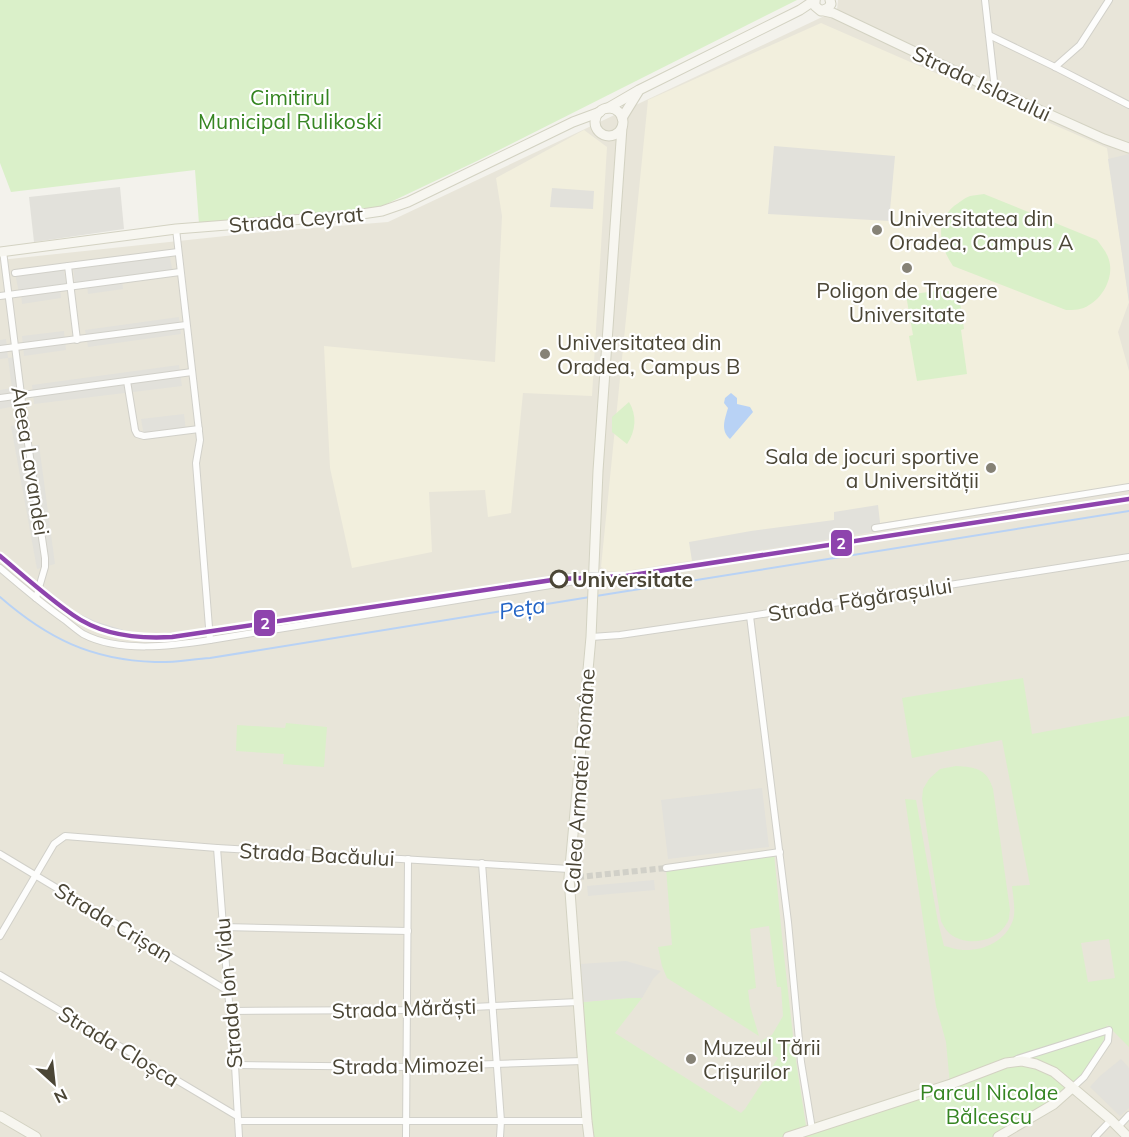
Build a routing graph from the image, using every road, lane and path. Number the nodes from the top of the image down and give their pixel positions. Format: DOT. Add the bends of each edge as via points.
graph roads {
  1 [pos="815,0"];
  2 [pos="985,0"];
  3 [pos="1109,0"];
  4 [pos="826,6"];
  5 [pos="800,10"];
  6 [pos="989,35"];
  7 [pos="1056,67"];
  8 [pos="639,90"];
  9 [pos="995,90"];
  10 [pos="1129,105"];
  11 [pos="604,110"];
  12 [pos="573,122"];
  13 [pos="622,123"];
  14 [pos="603,134"];
  15 [pos="1129,148"];
  16 [pos="621,153"];
  17 [pos="176,229"];
  18 [pos="1,252"];
  19 [pos="178,252"];
  20 [pos="68,266"];
  21 [pos="180,272"];
  22 [pos="15,273"];
  23 [pos="71,286"];
  24 [pos="8,294"];
  25 [pos="0,296"];
  26 [pos="186,325"];
  27 [pos="77,340"];
  28 [pos="15,347"];
  29 [pos="0,350"];
  30 [pos="192,372"];
  31 [pos="128,381"];
  32 [pos="21,394"];
  33 [pos="0,398"];
  34 [pos="199,429"];
  35 [pos="1129,487"];
  36 [pos="875,528"];
  37 [pos="1129,557"];
  38 [pos="0,568"];
  39 [pos="594,580"];
  40 [pos="36,598"];
  41 [pos="750,616"];
  42 [pos="591,637"];
  43 [pos="210,640"];
  44 [pos="217,848"];
  45 [pos="780,852"];
  46 [pos="0,854"];
  47 [pos="408,859"];
  48 [pos="482,863"];
  49 [pos="666,868"];
  50 [pos="569,869"];
  51 [pos="36,875"];
  52 [pos="223,927"];
  53 [pos="408,931"];
  54 [pos="0,936"];
  55 [pos="0,975"];
  56 [pos="228,991"];
  57 [pos="578,1002"];
  58 [pos="493,1006"];
  59 [pos="408,1010"];
  60 [pos="230,1011"];
  61 [pos="582,1060"];
  62 [pos="496,1063"];
  63 [pos="1006,1063"];
  64 [pos="235,1065"];
  65 [pos="406,1067"];
  66 [pos="1072,1088"];
  67 [pos="1129,1115"];
  68 [pos="0,1116"];
  69 [pos="238,1118"];
  70 [pos="406,1121"];
  71 [pos="501,1121"];
  72 [pos="586,1121"];
  73 [pos="1114,1123"];
  74 [pos="812,1129"];
  75 [pos="36,1137"];
  76 [pos="239,1137"];
  77 [pos="406,1137"];
  78 [pos="500,1137"];
  79 [pos="589,1137"];
  80 [pos="788,1137"];
  81 [pos="998,1137"];
  82 [pos="1095,1137"];
  83 [pos="1128,1137"];
  1 -- 4 [label="main road, Strada Islazului" via="815,6"];
  1 -- 5 [label="main road, Strada Ceyrat"];
  2 -- 6 [label="street"];
  3 -- 7 [label="street" via="1080,45"];
  4 -- 5 [label="main road"];
  4 -- 9 [label="main road, Strada Islazului"];
  5 -- 8 [label="main road, Strada Ceyrat"];
  6 -- 7 [label="street"];
  6 -- 9 [label="street"];
  7 -- 10 [label="street"];
  8 -- 11 [label="main road, Strada Ceyrat"];
  8 -- 13 [label="main road"];
  9 -- 15 [label="main road, Strada Islazului"];
  11 -- 12 [label="main road, Strada Ceyrat"];
  11 -- 13 [label="main road" via="617,111"];
  11 -- 14 [label="main road" via="595,123"];
  12 -- 14 [label="main road"];
  12 -- 17 [label="main road, Strada Ceyrat" via="382,211"];
  13 -- 14 [label="main road" via="616,134"];
  13 -- 16 [label="main road, Calea Armatei Române"];
  14 -- 16 [label="main road"];
  16 -- 39 [label="main road, Calea Armatei Române"];
  17 -- 18 [label="main road, Strada Ceyrat"];
  17 -- 19 [label="street"];
  18 -- 24 [label="street, Aleea Lavandei"];
  19 -- 20 [label="street"];
  19 -- 21 [label="street"];
  20 -- 22 [label="street"];
  20 -- 23 [label="street"];
  21 -- 23 [label="street"];
  21 -- 26 [label="street"];
  23 -- 24 [label="street"];
  23 -- 27 [label="street"];
  24 -- 25 [label="street"];
  24 -- 28 [label="street, Aleea Lavandei"];
  26 -- 27 [label="street"];
  26 -- 30 [label="street"];
  27 -- 28 [label="street"];
  28 -- 29 [label="street"];
  28 -- 32 [label="street, Aleea Lavandei"];
  30 -- 31 [label="street"];
  30 -- 34 [label="street"];
  31 -- 32 [label="street"];
  31 -- 34 [label="street" via="137,434"];
  32 -- 33 [label="street"];
  32 -- 40 [label="street, Aleea Lavandei" via="45,558"];
  34 -- 43 [label="street" via="196,463"];
  35 -- 36 [label="street"];
  37 -- 41 [label="street, Strada Făgărașului"];
  38 -- 40 [label="street"];
  39 -- 42 [label="main road, Calea Armatei Române"];
  39 -- 43 [label="street"];
  40 -- 43 [label="street" via="83,634 99,640 162,647"];
  41 -- 42 [label="street, Strada Făgărașului"];
  41 -- 45 [label="street"];
  42 -- 50 [label="main road, Calea Armatei Române"];
  44 -- 47 [label="street, Strada Bacăului"];
  44 -- 51 [label="street, Strada Bacăului" via="65,836 54,844"];
  44 -- 52 [label="street, Strada Ion Vidu"];
  45 -- 49 [label="street"];
  45 -- 74 [label="street" via="801,1062"];
  46 -- 51 [label="street, Strada Crișan"];
  47 -- 48 [label="street, Strada Bacăului"];
  47 -- 53 [label="street"];
  48 -- 50 [label="street, Strada Bacăului"];
  48 -- 58 [label="street"];
  50 -- 57 [label="main road, Calea Armatei Române"];
  51 -- 54 [label="street"];
  51 -- 56 [label="street, Strada Crișan"];
  52 -- 53 [label="street"];
  52 -- 56 [label="street, Strada Ion Vidu"];
  53 -- 59 [label="street"];
  55 -- 69 [label="street, Strada Cloșca"];
  56 -- 60 [label="street, Strada Ion Vidu"];
  57 -- 58 [label="street, Strada Mărăști"];
  57 -- 61 [label="main road, Calea Armatei Române"];
  58 -- 59 [label="street, Strada Mărăști"];
  58 -- 62 [label="street"];
  59 -- 60 [label="street, Strada Mărăști"];
  59 -- 65 [label="street"];
  60 -- 64 [label="street, Strada Ion Vidu"];
  61 -- 62 [label="street, Strada Mimozei"];
  61 -- 72 [label="main road, Calea Armatei Române"];
  62 -- 65 [label="street, Strada Mimozei"];
  62 -- 71 [label="street"];
  63 -- 66 [label="main road" via="1036,1064 1054,1072"];
  63 -- 66 [label="street" via="1109,1030 1108,1041"];
  63 -- 74 [label="main road"];
  64 -- 65 [label="street, Strada Mimozei"];
  64 -- 69 [label="street, Strada Ion Vidu"];
  65 -- 70 [label="street"];
  66 -- 73 [label="main road"];
  66 -- 81 [label="main road" via="1054,1104"];
  67 -- 73 [label="street"];
  68 -- 75 [label="main road"];
  69 -- 70 [label="street"];
  69 -- 76 [label="street, Strada Ion Vidu"];
  70 -- 71 [label="street"];
  70 -- 77 [label="street"];
  71 -- 72 [label="street"];
  71 -- 78 [label="street"];
  72 -- 79 [label="main road, Calea Armatei Române"];
  73 -- 82 [label="street"];
  73 -- 83 [label="main road"];
  74 -- 80 [label="main road"];
}
